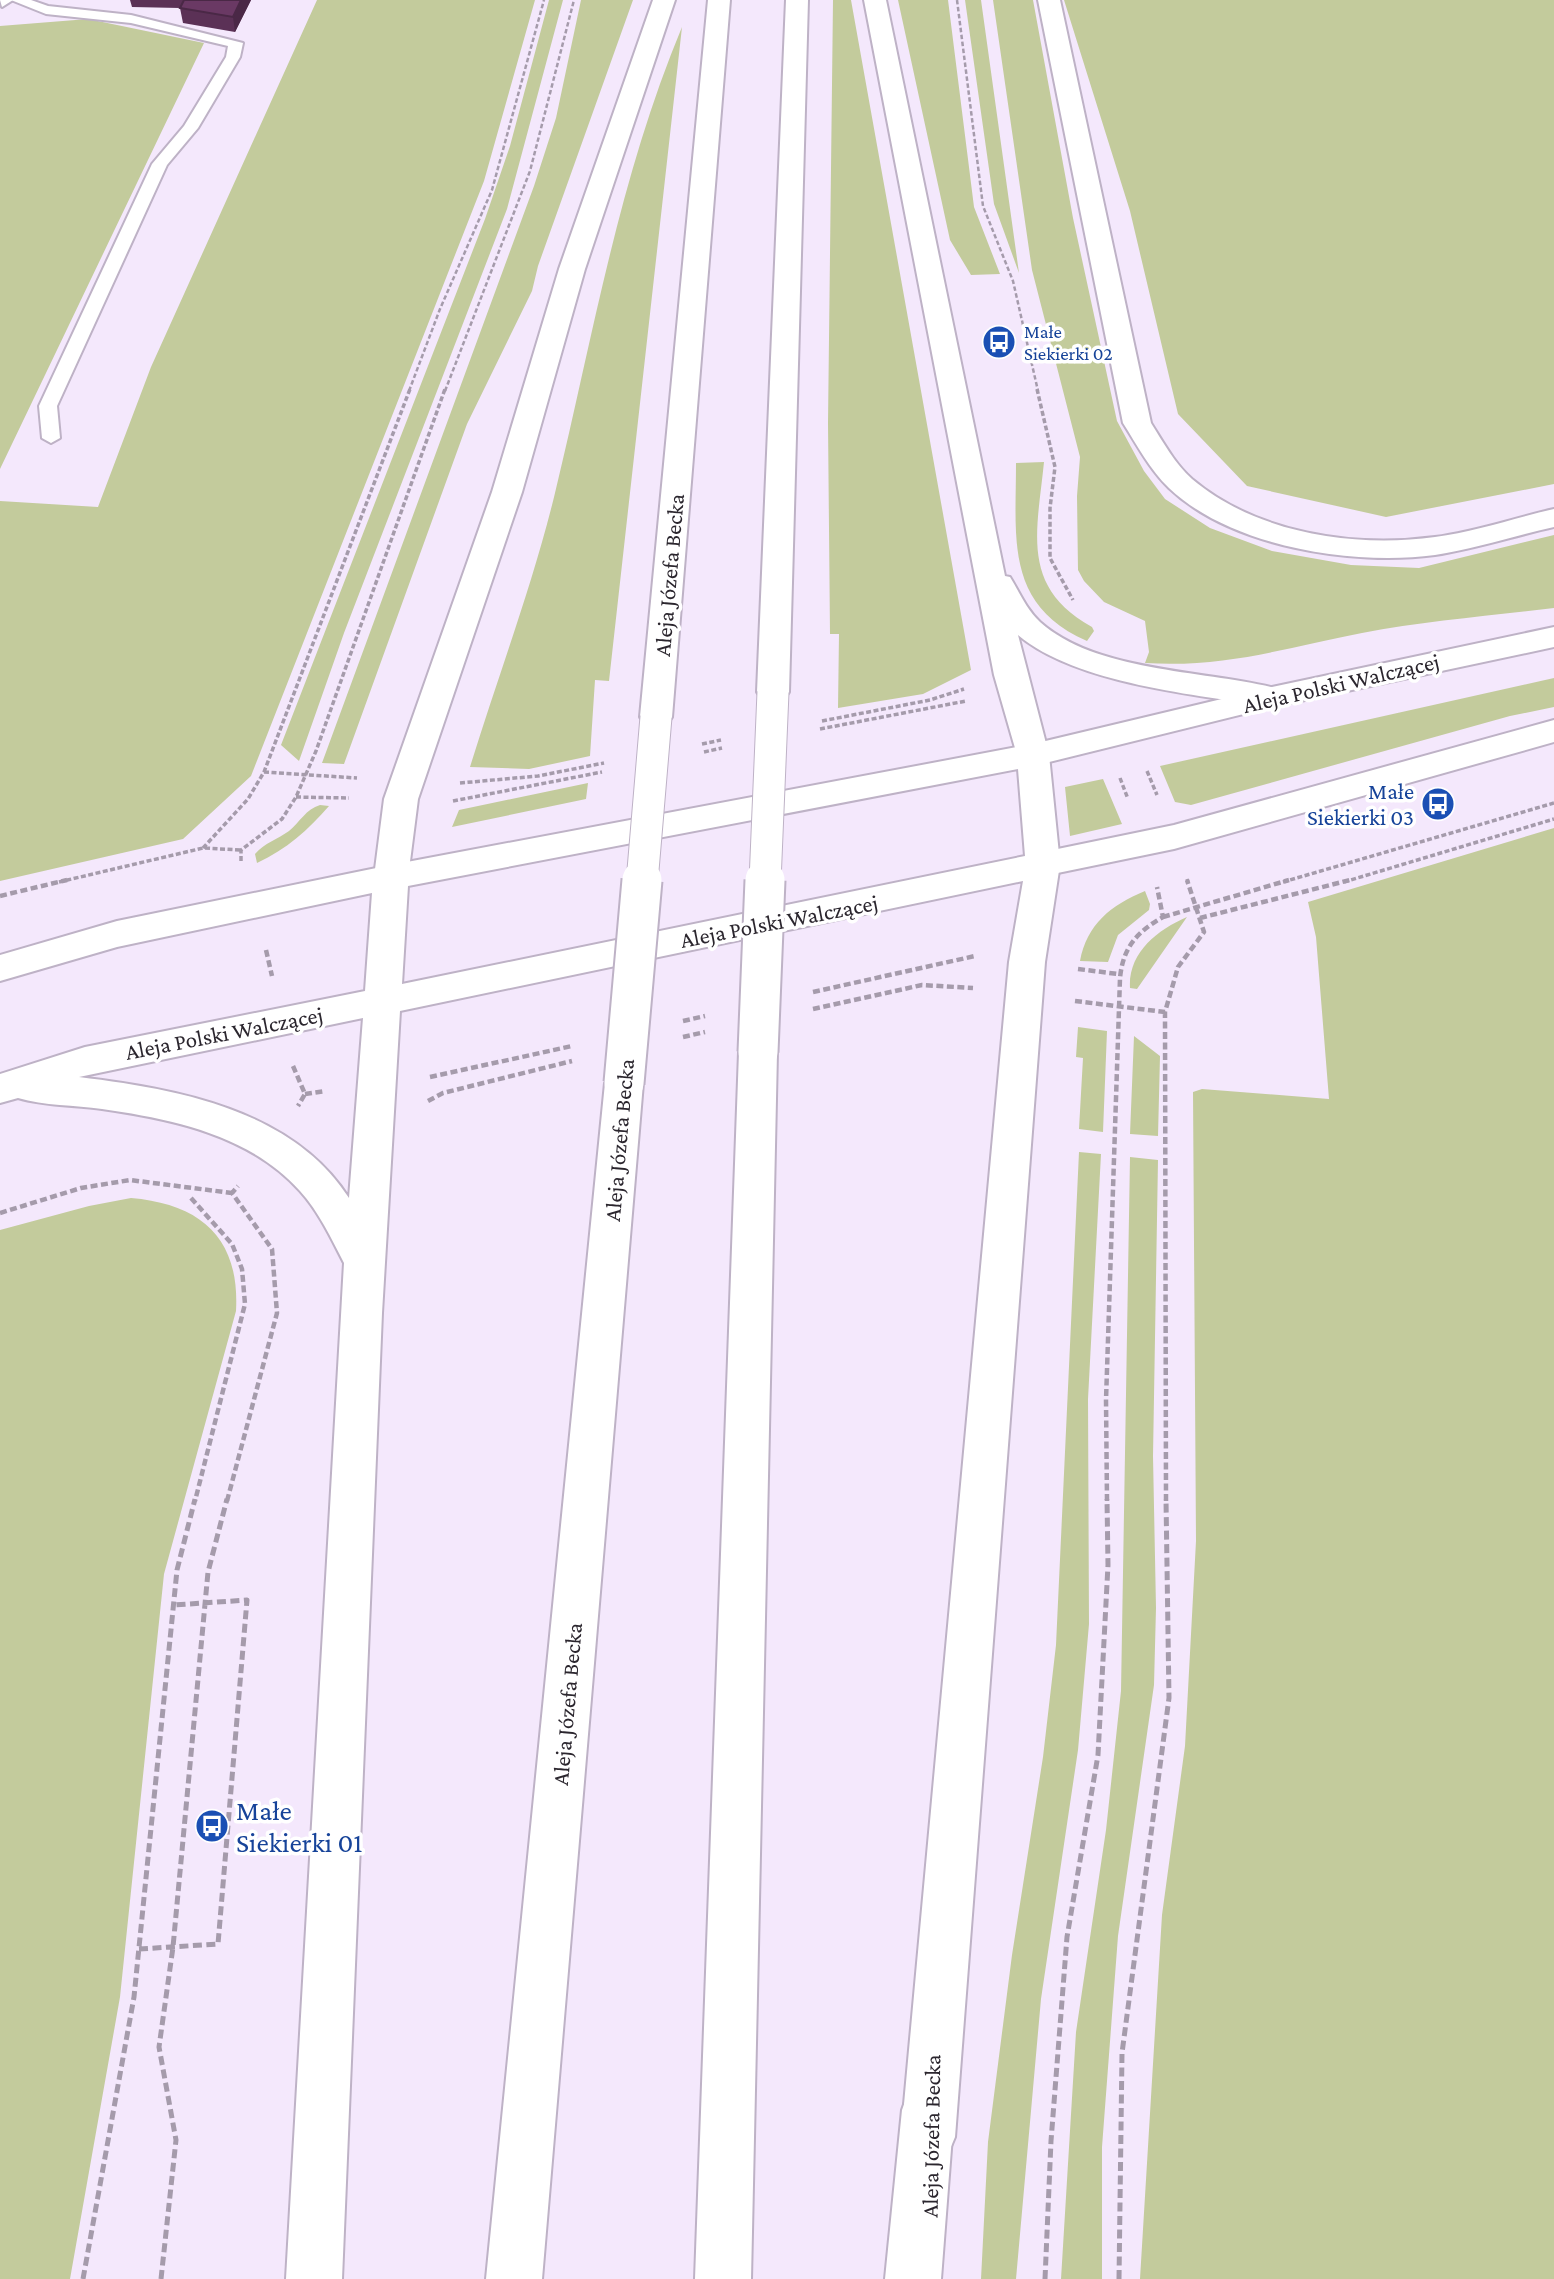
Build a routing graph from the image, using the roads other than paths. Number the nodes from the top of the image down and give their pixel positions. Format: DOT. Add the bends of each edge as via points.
graph roads {
  1 [pos="18,0"];
  2 [pos="664,0"];
  3 [pos="719,0"];
  4 [pos="797,0"];
  5 [pos="875,0"];
  6 [pos="1049,0"];
  7 [pos="51,438"];
  8 [pos="1554,518"];
  9 [pos="985,553"];
  10 [pos="1554,637"];
  11 [pos="1272,697"];
  12 [pos="1554,731"];
  13 [pos="1033,755"];
  14 [pos="1043,864"];
  15 [pos="391,877"];
  16 [pos="0,968"];
  17 [pos="382,1001"];
  18 [pos="7,1087"];
  19 [pos="365,1265"];
  20 [pos="928,2110"];
  21 [pos="314,2279"];
  22 [pos="514,2279"];
  23 [pos="723,2279"];
  24 [pos="913,2279"];
  25 [pos="929,2279"];
  1 -- 7 [label="lane" via="46,10 131,19 236,43 233,58 190,128 160,164 48,406"];
  2 -- 15 [label="main road" via="572,269 507,492 401,799"];
  3 -- 22 [label="main road, Aleja Józefa Becka, bridge"];
  4 -- 23 [label="main road, bridge" via="758,1052"];
  5 -- 9 [label="main road"];
  6 -- 8 [label="main road" via="1137,423 1181,484 1245,522 1294,538 1340,546 1435,546"];
  9 -- 11 [label="main road" via="1010,607 1040,637 1090,660"];
  9 -- 13 [label="main road, Aleja Józefa Becka" via="1010,675"];
  10 -- 11 [label="main road, Aleja Polski Walczącej"];
  11 -- 13 [label="main road, Aleja Polski Walczącej"];
  12 -- 14 [label="main road, Aleja Polski Walczącej" via="1160,840"];
  13 -- 14 [label="main road, Aleja Józefa Becka"];
  13 -- 15 [label="main road"];
  14 -- 17 [label="main road, Aleja Polski Walczącej"];
  14 -- 20 [label="main road, Aleja Józefa Becka" via="1027,962"];
  15 -- 16 [label="main road" via="117,933"];
  15 -- 17 [label="main road"];
  17 -- 18 [label="main road, Aleja Polski Walczącej" via="85,1061"];
  17 -- 19 [label="main road"];
  18 -- 19 [label="main road" via="112,1096 237,1128 271,1145 304,1170 334,1207"];
  19 -- 21 [label="main road"];
  20 -- 24 [label="main road"];
  20 -- 25 [label="main road, Aleja Józefa Becka"];
}
